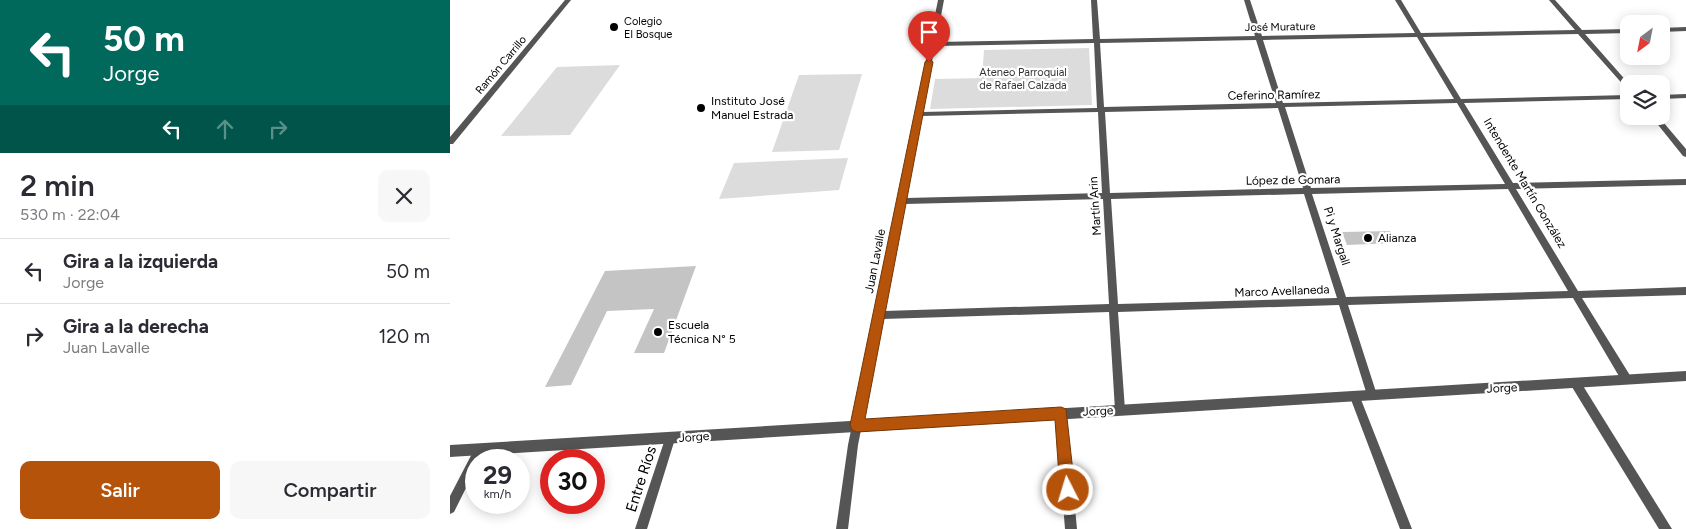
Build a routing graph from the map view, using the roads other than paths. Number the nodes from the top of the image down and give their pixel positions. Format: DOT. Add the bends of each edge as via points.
graph roads {
  1 [pos="568,0"];
  2 [pos="941,0"];
  3 [pos="1094,0"];
  4 [pos="1246,0"];
  5 [pos="1398,0"];
  6 [pos="1552,0"];
  7 [pos="1670,30"];
  8 [pos="1686,30"];
  9 [pos="1620,31"];
  10 [pos="1580,32"];
  11 [pos="1420,35"];
  12 [pos="1259,38"];
  13 [pos="1097,41"];
  14 [pos="932,44"];
  15 [pos="1620,78"];
  16 [pos="1686,96"];
  17 [pos="1620,97"];
  18 [pos="1670,97"];
  19 [pos="1460,102"];
  20 [pos="1281,106"];
  21 [pos="1102,109"];
  22 [pos="919,114"];
  23 [pos="1662,125"];
  24 [pos="450,142"];
  25 [pos="1686,154"];
  26 [pos="1686,182"];
  27 [pos="1511,186"];
  28 [pos="1308,190"];
  29 [pos="1108,196"];
  30 [pos="901,201"];
  31 [pos="1686,291"];
  32 [pos="1575,294"];
  33 [pos="1343,301"];
  34 [pos="1115,308"];
  35 [pos="879,315"];
  36 [pos="1686,376"];
  37 [pos="1627,380"];
  38 [pos="1576,384"];
  39 [pos="1372,395"];
  40 [pos="1356,397"];
  41 [pos="1120,410"];
  42 [pos="1061,413"];
  43 [pos="857,425"];
  44 [pos="670,439"];
  45 [pos="497,449"];
  46 [pos="465,450"];
  47 [pos="450,451"];
  48 [pos="465,479"];
  49 [pos="450,508"];
  50 [pos="641,529"];
  51 [pos="842,529"];
  52 [pos="1071,529"];
  53 [pos="1406,529"];
  54 [pos="1666,529"];
  1 -- 24 [label="street, Ramón Carrillo"];
  2 -- 14 [label="street, Juan Lavalle"];
  3 -- 13 [label="street, Martín Arin"];
  4 -- 12 [label="street, Pi y Margall"];
  5 -- 11 [label="street, Intendente Martín González"];
  6 -- 10 [label="street"];
  7 -- 8 [label="street"];
  9 -- 10 [label="street, José Murature"];
  10 -- 11 [label="street, José Murature"];
  10 -- 15 [label="street"];
  11 -- 12 [label="street, José Murature"];
  11 -- 19 [label="street, Intendente Martín González"];
  12 -- 13 [label="street, José Murature"];
  12 -- 20 [label="street, Pi y Margall"];
  13 -- 14 [label="street, José Murature"];
  13 -- 21 [label="street, Martín Arin"];
  14 -- 22 [label="street, Juan Lavalle"];
  16 -- 18 [label="street"];
  17 -- 19 [label="street, Ceferino Ramírez"];
  19 -- 20 [label="street, Ceferino Ramírez"];
  19 -- 27 [label="street, Intendente Martín González"];
  20 -- 21 [label="street, Ceferino Ramírez"];
  20 -- 28 [label="street, Pi y Margall"];
  21 -- 22 [label="street, Ceferino Ramírez"];
  21 -- 29 [label="street, Martín Arin"];
  22 -- 30 [label="street, Juan Lavalle"];
  23 -- 25 [label="street"];
  26 -- 27 [label="street, López de Gomara"];
  27 -- 28 [label="street, López de Gomara"];
  27 -- 32 [label="street, Intendente Martín González"];
  28 -- 29 [label="street, López de Gomara"];
  28 -- 33 [label="street, Pi y Margall"];
  29 -- 30 [label="street, López de Gomara"];
  29 -- 34 [label="street, Martín Arin"];
  30 -- 35 [label="street, Juan Lavalle"];
  31 -- 32 [label="street, Marco Avellaneda"];
  32 -- 33 [label="street, Marco Avellaneda"];
  32 -- 37 [label="street, Intendente Martín González"];
  33 -- 34 [label="street, Marco Avellaneda"];
  33 -- 39 [label="street, Pi y Margall"];
  34 -- 35 [label="street, Marco Avellaneda"];
  34 -- 41 [label="street, Martín Arin"];
  35 -- 43 [label="street, Juan Lavalle"];
  36 -- 37 [label="street, Jorge"];
  37 -- 38 [label="street, Jorge"];
  38 -- 39 [label="street, Jorge"];
  38 -- 54 [label="street"];
  39 -- 40 [label="street, Jorge"];
  40 -- 41 [label="street, Jorge"];
  40 -- 53 [label="street"];
  41 -- 42 [label="street, Jorge"];
  42 -- 43 [label="street, Jorge"];
  42 -- 52 [label="street"];
  43 -- 44 [label="street, Jorge"];
  43 -- 51 [label="street, Juan Lavalle"];
  44 -- 45 [label="street, Jorge"];
  44 -- 50 [label="street, Entre Ríos"];
  46 -- 47 [label="street, Jorge"];
  48 -- 49 [label="street"];
}
